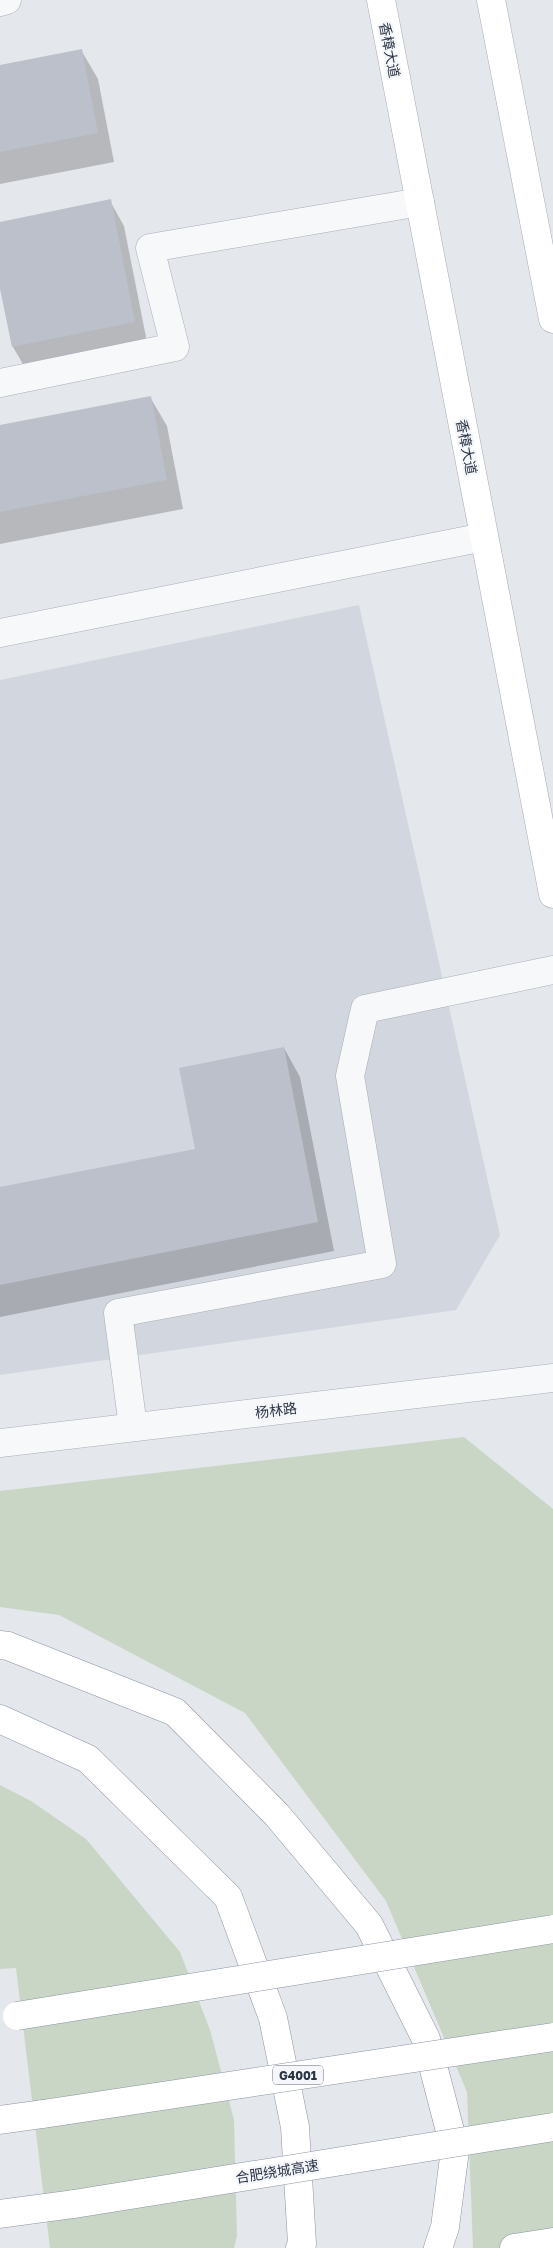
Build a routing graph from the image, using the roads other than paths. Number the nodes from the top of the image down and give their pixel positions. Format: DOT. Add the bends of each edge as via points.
graph roads {
  1 [pos="7,0"];
  2 [pos="381,0"];
  3 [pos="491,0"];
  4 [pos="0,2"];
  5 [pos="420,202"];
  6 [pos="553,319"];
  7 [pos="0,384"];
  8 [pos="484,536"];
  9 [pos="0,633"];
  10 [pos="553,894"];
  11 [pos="553,970"];
  12 [pos="553,1378"];
  13 [pos="134,1427"];
  14 [pos="0,1443"];
  15 [pos="0,1645"];
  16 [pos="0,1719"];
  17 [pos="553,1929"];
  18 [pos="8,2016"];
  19 [pos="553,2037"];
  20 [pos="0,2120"];
  21 [pos="553,2128"];
  22 [pos="0,2214"];
  23 [pos="553,2242"];
  24 [pos="300,2248"];
  25 [pos="438,2248"];
  26 [pos="514,2248"];
  1 -- 4 [label="street"];
  2 -- 5 [label="main road, 香樟大道"];
  3 -- 6 [label="main road"];
  5 -- 7 [label="street" via="150,248 174,347"];
  5 -- 8 [label="main road, 香樟大道"];
  8 -- 9 [label="street"];
  8 -- 10 [label="main road, 香樟大道"];
  11 -- 13 [label="street" via="365,1009 350,1076 382,1264 118,1313"];
  12 -- 13 [label="street, 杨林路"];
  13 -- 14 [label="street, 杨林路"];
  15 -- 25 [label="main road" via="175,1712 277,1815 369,1925 426,2039 456,2150 445,2226"];
  16 -- 24 [label="main road" via="88,1759 228,1898 273,2018 295,2128"];
  17 -- 18 [label="main road, bridge"];
  19 -- 20 [label="main road, G4001, bridge"];
  21 -- 22 [label="main road, 合肥绕城高速, bridge"];
  23 -- 26 [label="main road"];
}
